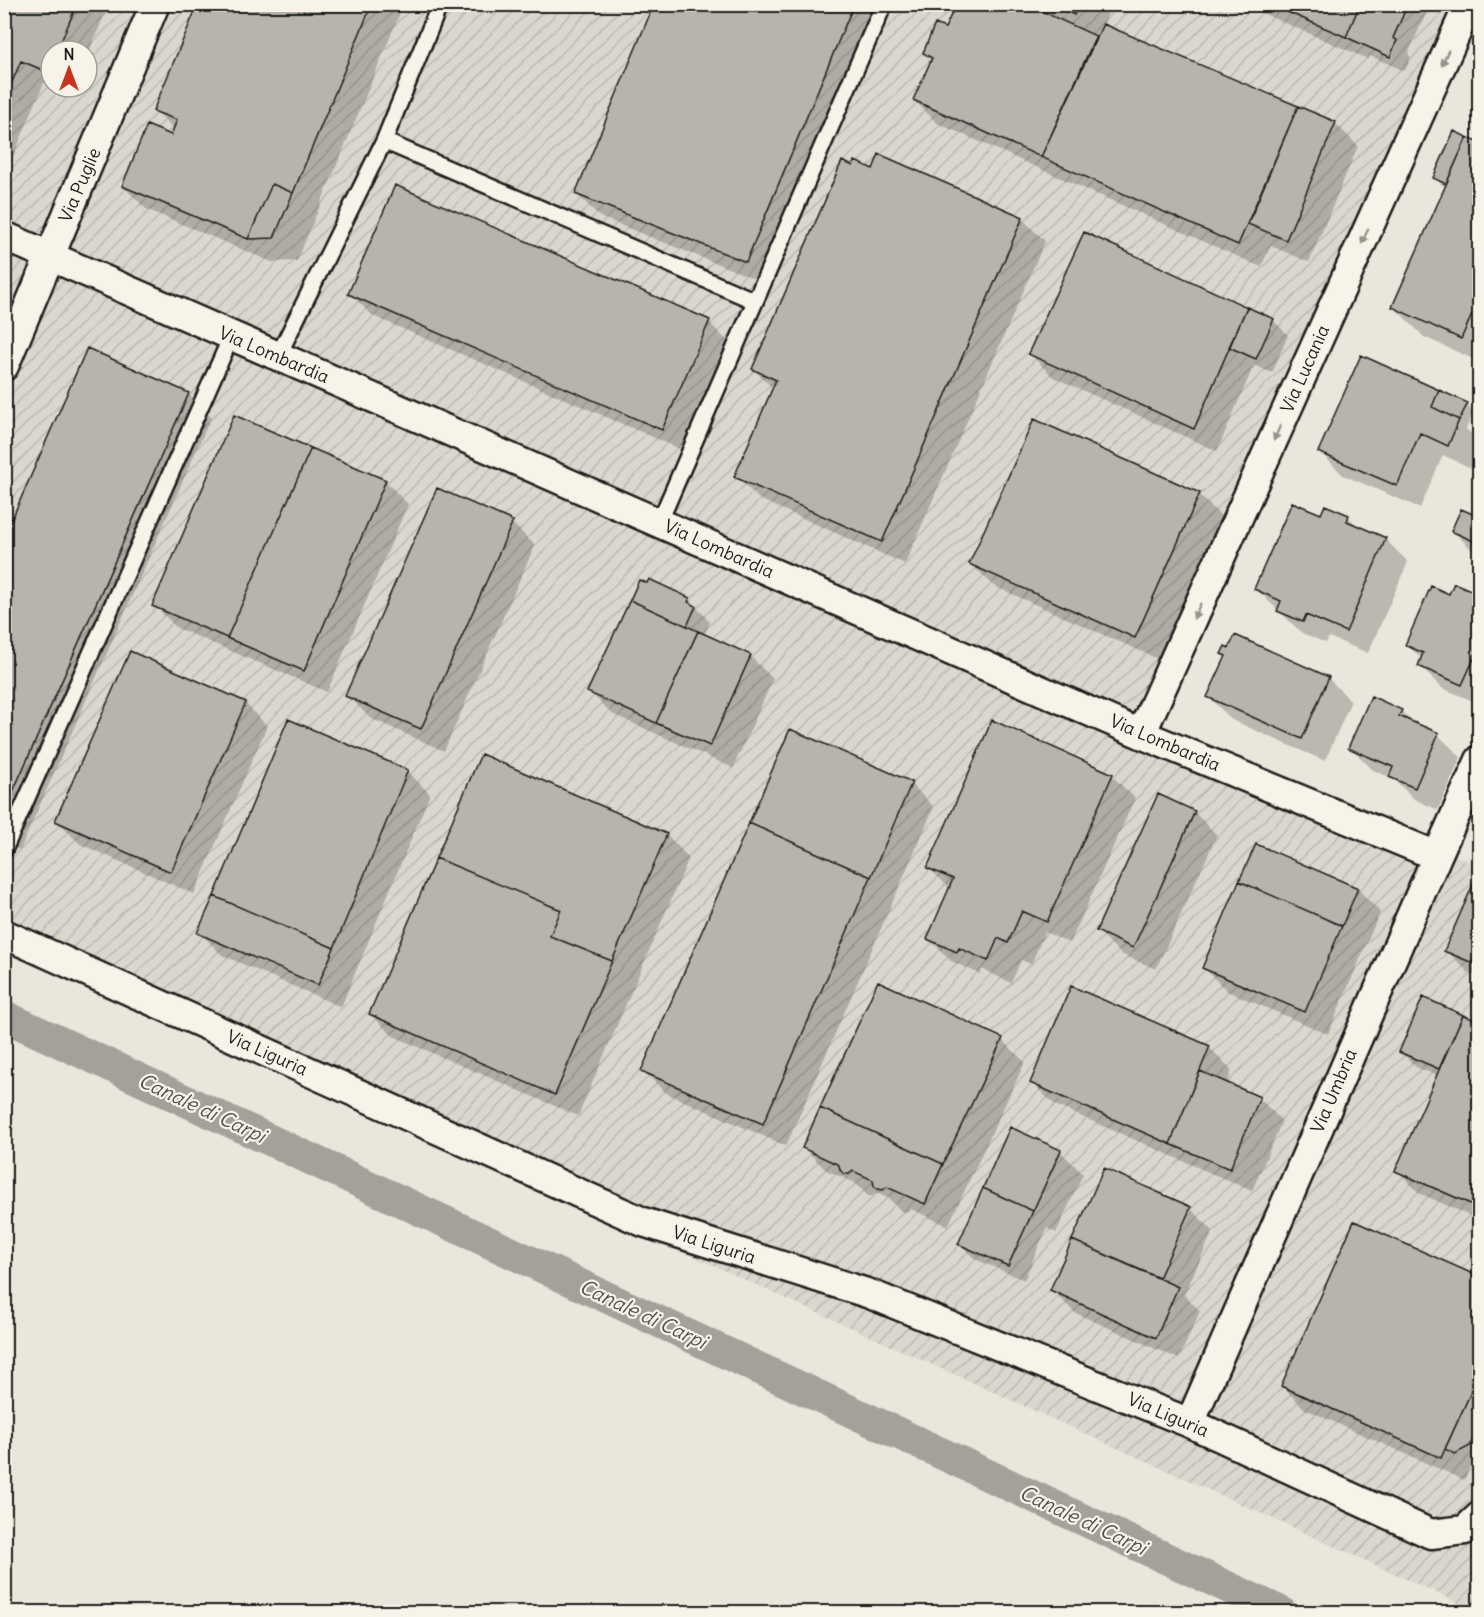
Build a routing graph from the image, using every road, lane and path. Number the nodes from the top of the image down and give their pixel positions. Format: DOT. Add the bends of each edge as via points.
graph roads {
  1 [pos="155,4"];
  2 [pos="440,4"];
  3 [pos="884,4"];
  4 [pos="1469,4"];
  5 [pos="384,141"];
  6 [pos="4,236"];
  7 [pos="50,256"];
  8 [pos="755,301"];
  9 [pos="231,336"];
  10 [pos="278,356"];
  11 [pos="4,366"];
  12 [pos="659,523"];
  13 [pos="1141,734"];
  14 [pos="1479,760"];
  15 [pos="4,850"];
  16 [pos="1437,856"];
  17 [pos="4,934"];
  18 [pos="1190,1423"];
  19 [pos="1479,1516"];
  1 -- 7 [label="street, Via Puglie"];
  2 -- 5 [label="lane"];
  3 -- 8 [label="lane"];
  4 -- 13 [label="street, Via Lucania, one-way"];
  5 -- 8 [label="lane"];
  5 -- 10 [label="lane"];
  6 -- 7 [label="street, Via Lombardia"];
  7 -- 9 [label="street, Via Lombardia"];
  7 -- 11 [label="street, Via Puglie"];
  8 -- 12 [label="lane"];
  9 -- 10 [label="street, Via Lombardia"];
  9 -- 15 [label="lane"];
  10 -- 12 [label="street, Via Lombardia"];
  12 -- 13 [label="street, Via Lombardia"];
  13 -- 16 [label="street, Via Lombardia"];
  14 -- 16 [label="street, Via Umbria"];
  16 -- 18 [label="street, Via Umbria"];
  17 -- 18 [label="street, Via Liguria" via="643,1222 870,1294"];
  18 -- 19 [label="street, Via Liguria" via="1431,1534 1466,1530"];
}
